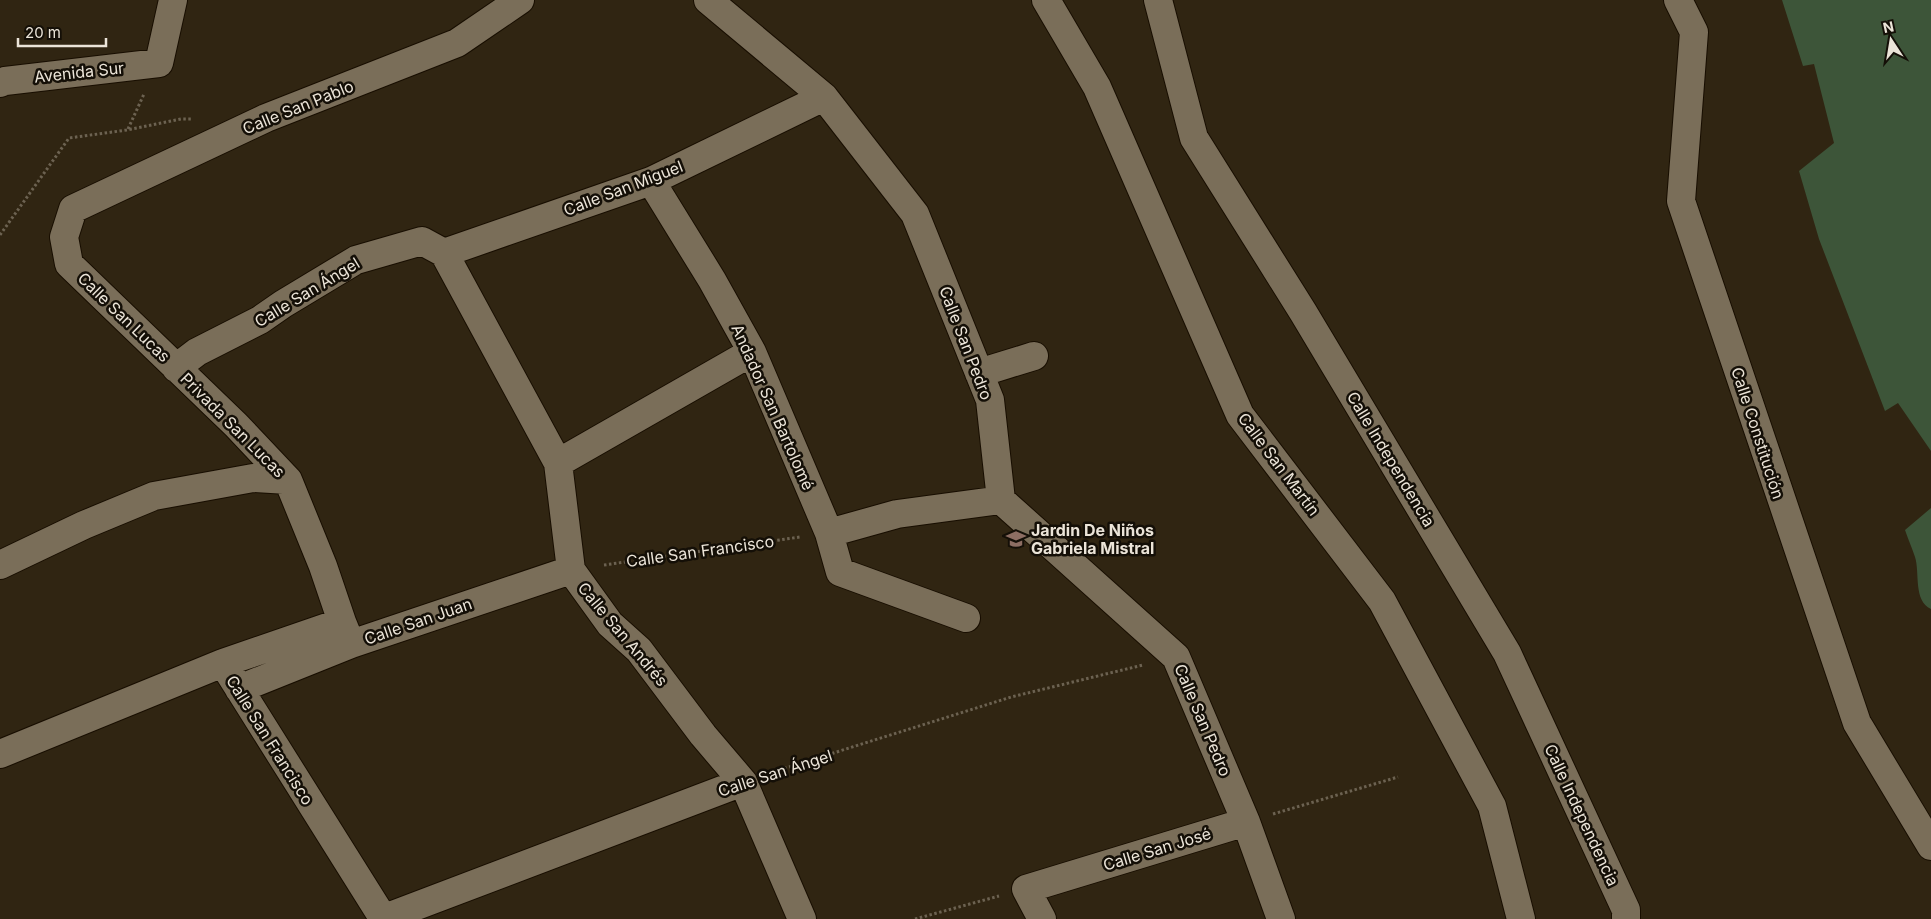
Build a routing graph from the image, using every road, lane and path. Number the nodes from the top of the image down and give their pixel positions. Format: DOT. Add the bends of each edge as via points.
graph roads {
  1 [pos="173,0"];
  2 [pos="520,0"];
  3 [pos="708,0"];
  4 [pos="1046,0"];
  5 [pos="1158,0"];
  6 [pos="1678,0"];
  7 [pos="159,64"];
  8 [pos="0,83"];
  9 [pos="824,96"];
  10 [pos="200,119"];
  11 [pos="127,130"];
  12 [pos="651,181"];
  13 [pos="73,209"];
  14 [pos="0,235"];
  15 [pos="444,253"];
  16 [pos="752,352"];
  17 [pos="1034,356"];
  18 [pos="176,368"];
  19 [pos="979,373"];
  20 [pos="558,463"];
  21 [pos="288,480"];
  22 [pos="1001,500"];
  23 [pos="829,533"];
  24 [pos="0,565"];
  25 [pos="571,570"];
  26 [pos="966,618"];
  27 [pos="346,633"];
  28 [pos="1176,657"];
  29 [pos="223,663"];
  30 [pos="239,689"];
  31 [pos="0,754"];
  32 [pos="1398,777"];
  33 [pos="743,782"];
  34 [pos="1246,822"];
  35 [pos="1931,846"];
  36 [pos="1026,888"];
  37 [pos="382,919"];
  38 [pos="802,919"];
  39 [pos="915,919"];
  40 [pos="1042,919"];
  41 [pos="1280,919"];
  42 [pos="1521,919"];
  43 [pos="1626,919"];
  1 -- 7 [label="street"];
  2 -- 13 [label="street, Calle San Pablo" via="458,43 266,118"];
  3 -- 9 [label="street, Calle San Pedro"];
  4 -- 42 [label="street, Calle San Martín" via="1097,87 1240,415 1382,601 1492,806"];
  5 -- 43 [label="street, Calle Independencia" via="1194,138 1303,312 1506,653 1626,910"];
  6 -- 35 [label="street, Calle Constitución" via="1694,32 1681,201 1857,723"];
  7 -- 8 [label="street, Avenida Sur"];
  7 -- 11 [label="path"];
  9 -- 12 [label="street, Calle San Miguel"];
  9 -- 19 [label="street, Calle San Pedro" via="915,214"];
  10 -- 11 [label="path" via="181,119"];
  11 -- 14 [label="path" via="69,138"];
  12 -- 15 [label="street, Calle San Miguel"];
  12 -- 16 [label="street, Andador San Bartolomé"];
  13 -- 18 [label="street, Calle San Lucas" via="64,237 69,264"];
  15 -- 18 [label="street, Calle San Ángel" via="422,241 356,260 260,320 197,352"];
  15 -- 20 [label="street, Calle San Andrés"];
  16 -- 20 [label="street"];
  16 -- 23 [label="street, Andador San Bartolomé"];
  17 -- 19 [label="street"];
  18 -- 21 [label="street, Privada San Lucas"];
  19 -- 22 [label="street, Calle San Pedro" via="990,400"];
  20 -- 25 [label="street, Calle San Andrés"];
  21 -- 24 [label="street" via="253,478 154,496"];
  21 -- 27 [label="street, Privada San Lucas"];
  22 -- 23 [label="street" via="896,514"];
  22 -- 28 [label="street, Calle San Pedro"];
  23 -- 25 [label="path, Calle San Francisco"];
  23 -- 26 [label="street, Andador San Bartolomé" via="840,572"];
  25 -- 27 [label="street, Calle San Juan"];
  25 -- 33 [label="street, Calle San Andrés" via="610,624 639,650"];
  27 -- 29 [label="street, Calle San Juan"];
  27 -- 30 [label="street"];
  28 -- 33 [label="path, Calle San Ángel" via="1011,697"];
  28 -- 34 [label="street, Calle San Pedro"];
  29 -- 30 [label="street, Calle San Francisco"];
  29 -- 31 [label="street, Calle San Francisco"];
  30 -- 37 [label="street, Calle San Francisco"];
  32 -- 34 [label="path"];
  33 -- 37 [label="street, Calle San Ángel"];
  33 -- 38 [label="street, Calle San Andrés"];
  34 -- 36 [label="street, Calle San José"];
  34 -- 41 [label="street, Calle San Pedro"];
  36 -- 39 [label="path"];
  36 -- 40 [label="street"];
}
